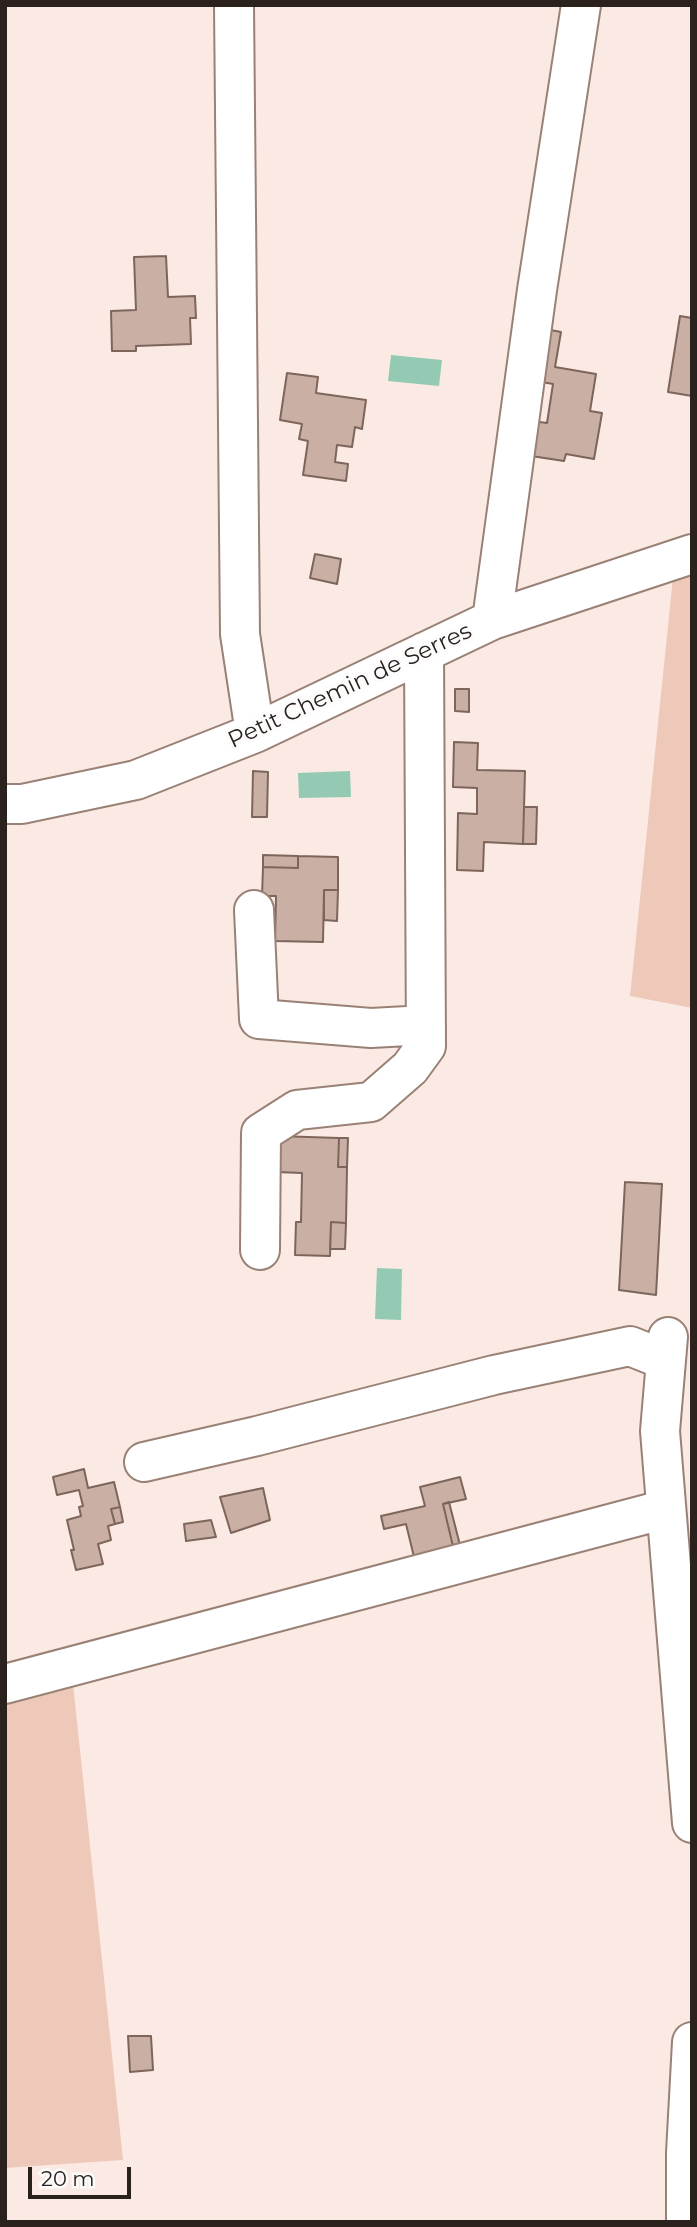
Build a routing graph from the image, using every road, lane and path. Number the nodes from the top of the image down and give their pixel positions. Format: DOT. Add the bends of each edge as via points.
graph roads {
  1 [pos="234,5"];
  2 [pos="581,5"];
  3 [pos="692,554"];
  4 [pos="492,620"];
  5 [pos="424,652"];
  6 [pos="254,733"];
  7 [pos="5,804"];
  8 [pos="254,910"];
  9 [pos="426,1025"];
  10 [pos="260,1250"];
  11 [pos="144,1462"];
  12 [pos="666,1509"];
  13 [pos="5,1685"];
  14 [pos="692,1823"];
  15 [pos="692,2042"];
  16 [pos="686,2222"];
  1 -- 6 [label="street" via="240,634"];
  2 -- 4 [label="street"];
  3 -- 4 [label="street, Petit Chemin de Serres"];
  4 -- 5 [label="street, Petit Chemin de Serres"];
  5 -- 6 [label="street, Petit Chemin de Serres"];
  5 -- 9 [label="street"];
  6 -- 7 [label="street, Petit Chemin de Serres" via="136,780"];
  8 -- 9 [label="street" via="259,1019 371,1028"];
  9 -- 10 [label="street" via="426,1046 410,1068 371,1102 297,1110 261,1133"];
  11 -- 12 [label="street" via="494,1375 630,1346 667,1347 660,1432"];
  12 -- 13 [label="street"];
  12 -- 14 [label="street"];
  15 -- 16 [label="street"];
}
